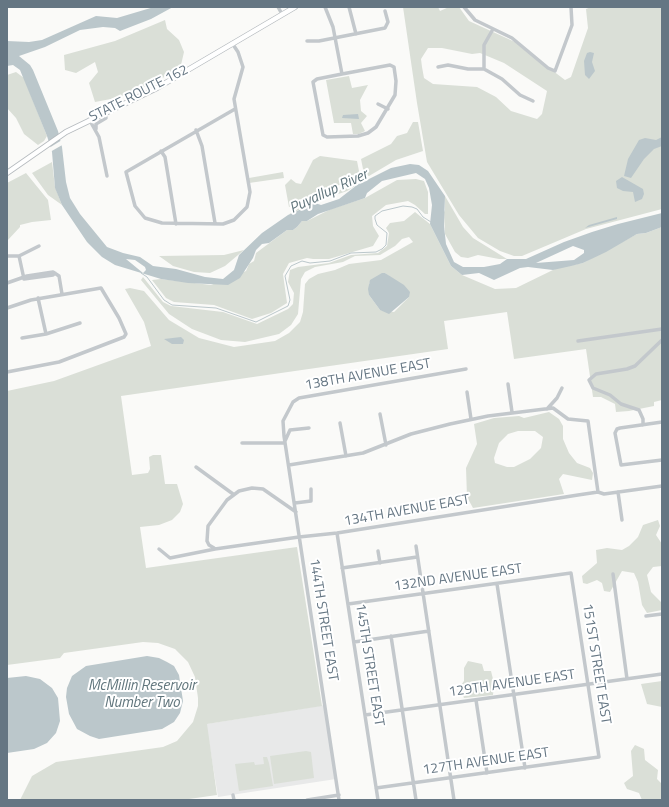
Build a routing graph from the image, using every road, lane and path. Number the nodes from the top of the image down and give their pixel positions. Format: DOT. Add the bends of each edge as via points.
graph roads {
  1 [pos="278,7"];
  2 [pos="295,7"];
  3 [pos="325,7"];
  4 [pos="349,7"];
  5 [pos="464,7"];
  6 [pos="571,7"];
  7 [pos="385,11"];
  8 [pos="282,14"];
  9 [pos="493,30"];
  10 [pos="356,34"];
  11 [pos="335,38"];
  12 [pos="307,41"];
  13 [pos="232,43"];
  14 [pos="438,67"];
  15 [pos="484,69"];
  16 [pos="342,74"];
  17 [pos="533,101"];
  18 [pos="378,104"];
  19 [pos="235,109"];
  20 [pos="388,109"];
  21 [pos="105,112"];
  22 [pos="89,120"];
  23 [pos="96,130"];
  24 [pos="196,130"];
  25 [pos="161,151"];
  26 [pos="7,173"];
  27 [pos="107,176"];
  28 [pos="215,223"];
  29 [pos="176,224"];
  30 [pos="39,246"];
  31 [pos="7,256"];
  32 [pos="19,256"];
  33 [pos="24,279"];
  34 [pos="7,283"];
  35 [pos="62,294"];
  36 [pos="38,298"];
  37 [pos="7,308"];
  38 [pos="80,323"];
  39 [pos="662,328"];
  40 [pos="46,334"];
  41 [pos="22,338"];
  42 [pos="662,340"];
  43 [pos="578,341"];
  44 [pos="466,369"];
  45 [pos="7,372"];
  46 [pos="508,384"];
  47 [pos="562,388"];
  48 [pos="467,392"];
  49 [pos="547,409"];
  50 [pos="512,412"];
  51 [pos="380,414"];
  52 [pos="471,419"];
  53 [pos="662,422"];
  54 [pos="340,423"];
  55 [pos="643,425"];
  56 [pos="309,428"];
  57 [pos="285,442"];
  58 [pos="242,444"];
  59 [pos="386,445"];
  60 [pos="346,456"];
  61 [pos="662,460"];
  62 [pos="289,465"];
  63 [pos="196,467"];
  64 [pos="662,486"];
  65 [pos="310,489"];
  66 [pos="598,492"];
  67 [pos="618,492"];
  68 [pos="233,494"];
  69 [pos="295,503"];
  70 [pos="296,512"];
  71 [pos="622,520"];
  72 [pos="337,534"];
  73 [pos="299,537"];
  74 [pos="416,546"];
  75 [pos="160,549"];
  76 [pos="215,549"];
  77 [pos="378,551"];
  78 [pos="418,557"];
  79 [pos="380,563"];
  80 [pos="342,568"];
  81 [pos="571,574"];
  82 [pos="612,574"];
  83 [pos="497,584"];
  84 [pos="423,594"];
  85 [pos="348,604"];
  86 [pos="662,614"];
  87 [pos="646,616"];
  88 [pos="429,631"];
  89 [pos="391,636"];
  90 [pos="354,642"];
  91 [pos="662,674"];
  92 [pos="627,679"];
  93 [pos="588,685"];
  94 [pos="514,695"];
  95 [pos="476,700"];
  96 [pos="440,705"];
  97 [pos="402,710"];
  98 [pos="365,715"];
  99 [pos="599,757"];
  100 [pos="525,768"];
  101 [pos="487,773"];
  102 [pos="451,778"];
  103 [pos="413,783"];
  104 [pos="376,788"];
  105 [pos="233,795"];
  106 [pos="339,795"];
  107 [pos="234,800"];
  108 [pos="307,800"];
  109 [pos="339,800"];
  110 [pos="378,800"];
  111 [pos="416,800"];
  112 [pos="454,800"];
  1 -- 8 [label="street"];
  2 -- 8 [label="main road, STATE ROUTE 162"];
  3 -- 11 [label="street"];
  4 -- 10 [label="street"];
  5 -- 9 [label="street" via="475,20"];
  6 -- 9 [label="street" via="572,26 556,71 520,43"];
  7 -- 10 [label="street" via="388,26"];
  8 -- 13 [label="main road, STATE ROUTE 162"];
  9 -- 15 [label="street" via="484,45"];
  10 -- 11 [label="street"];
  11 -- 12 [label="street"];
  11 -- 16 [label="street"];
  13 -- 19 [label="street" via="243,67 235,95"];
  13 -- 21 [label="main road, STATE ROUTE 162" via="157,88"];
  14 -- 15 [label="street" via="448,65"];
  15 -- 17 [label="street" via="502,79 520,95"];
  16 -- 20 [label="street" via="395,65 396,90"];
  16 -- 20 [label="street" via="312,81 322,136 363,135 374,129"];
  18 -- 20 [label="street"];
  19 -- 24 [label="street"];
  19 -- 28 [label="street" via="250,192 242,214 231,222"];
  21 -- 22 [label="main road, STATE ROUTE 162"];
  21 -- 23 [label="street" via="106,118 96,124"];
  22 -- 23 [label="street"];
  22 -- 26 [label="main road, STATE ROUTE 162" via="66,132"];
  23 -- 27 [label="street"];
  24 -- 25 [label="street"];
  24 -- 28 [label="street" via="202,146"];
  25 -- 29 [label="street" via="165,157"];
  25 -- 29 [label="street" via="126,173 135,206 142,216 156,223"];
  28 -- 29 [label="street"];
  30 -- 32 [label="street"];
  31 -- 32 [label="street"];
  32 -- 33 [label="street"];
  33 -- 34 [label="street"];
  33 -- 35 [label="street" via="57,274"];
  35 -- 36 [label="street"];
  35 -- 45 [label="street" via="102,288 126,336 59,362"];
  36 -- 37 [label="street"];
  36 -- 40 [label="street"];
  38 -- 40 [label="street"];
  39 -- 43 [label="street"];
  40 -- 41 [label="street"];
  42 -- 55 [label="street" via="635,366 596,374 589,380 593,388 610,395 621,404 639,410"];
  44 -- 57 [label="street, 138TH AVENUE EAST" via="296,399 283,421"];
  46 -- 50 [label="street"];
  47 -- 49 [label="street"];
  48 -- 52 [label="street"];
  49 -- 50 [label="street"];
  49 -- 66 [label="street" via="555,409 568,419 588,421"];
  50 -- 52 [label="street"];
  51 -- 59 [label="street"];
  52 -- 59 [label="street" via="419,431"];
  53 -- 55 [label="street"];
  54 -- 60 [label="street"];
  55 -- 61 [label="street" via="617,429 615,433 619,462 621,465"];
  56 -- 57 [label="street" via="290,430"];
  57 -- 58 [label="street"];
  57 -- 62 [label="street, 144TH STREET EAST"];
  59 -- 60 [label="street"];
  60 -- 62 [label="street"];
  62 -- 69 [label="street, 144TH STREET EAST"];
  63 -- 68 [label="street"];
  64 -- 67 [label="street, 134TH AVENUE EAST"];
  65 -- 69 [label="street" via="311,502"];
  66 -- 67 [label="street, 134TH AVENUE EAST"];
  66 -- 72 [label="street, 134TH AVENUE EAST"];
  67 -- 71 [label="street"];
  68 -- 70 [label="street" via="244,490 263,489"];
  68 -- 76 [label="street" via="208,526 207,541"];
  69 -- 70 [label="street, 144TH STREET EAST"];
  70 -- 73 [label="street, 144TH STREET EAST"];
  72 -- 73 [label="street, 134TH AVENUE EAST"];
  72 -- 80 [label="street, 145TH STREET EAST"];
  73 -- 76 [label="street, 134TH AVENUE EAST"];
  73 -- 106 [label="street, 144TH STREET EAST"];
  74 -- 78 [label="street"];
  75 -- 76 [label="street, 134TH AVENUE EAST" via="170,558"];
  77 -- 79 [label="street"];
  78 -- 79 [label="street"];
  78 -- 84 [label="street"];
  79 -- 80 [label="street"];
  80 -- 85 [label="street, 145TH STREET EAST"];
  81 -- 83 [label="street, 132ND AVENUE EAST"];
  81 -- 93 [label="street, 151ST STREET EAST"];
  82 -- 92 [label="street"];
  83 -- 84 [label="street, 132ND AVENUE EAST"];
  83 -- 94 [label="street"];
  84 -- 85 [label="street, 132ND AVENUE EAST"];
  84 -- 88 [label="street"];
  85 -- 90 [label="street, 145TH STREET EAST"];
  86 -- 87 [label="street"];
  88 -- 89 [label="street"];
  88 -- 96 [label="street"];
  89 -- 90 [label="street"];
  89 -- 97 [label="street"];
  90 -- 98 [label="street, 145TH STREET EAST"];
  91 -- 92 [label="street, 129TH AVENUE EAST"];
  92 -- 93 [label="street, 129TH AVENUE EAST"];
  93 -- 94 [label="street, 129TH AVENUE EAST"];
  93 -- 99 [label="street, 151ST STREET EAST"];
  94 -- 95 [label="street, 129TH AVENUE EAST"];
  94 -- 100 [label="street"];
  95 -- 96 [label="street, 129TH AVENUE EAST"];
  95 -- 101 [label="street"];
  96 -- 97 [label="street, 129TH AVENUE EAST"];
  96 -- 102 [label="street"];
  97 -- 98 [label="street, 129TH AVENUE EAST"];
  97 -- 103 [label="street"];
  98 -- 104 [label="street, 145TH STREET EAST"];
  99 -- 100 [label="street, 127TH AVENUE EAST"];
  100 -- 101 [label="street, 127TH AVENUE EAST"];
  101 -- 102 [label="street, 127TH AVENUE EAST"];
  102 -- 103 [label="street, 127TH AVENUE EAST"];
  102 -- 112 [label="street"];
  103 -- 104 [label="street, 127TH AVENUE EAST"];
  103 -- 111 [label="street"];
  104 -- 110 [label="street, 145TH STREET EAST"];
  105 -- 107 [label="street"];
  106 -- 108 [label="street"];
  106 -- 109 [label="street, 144TH STREET EAST"];
}
